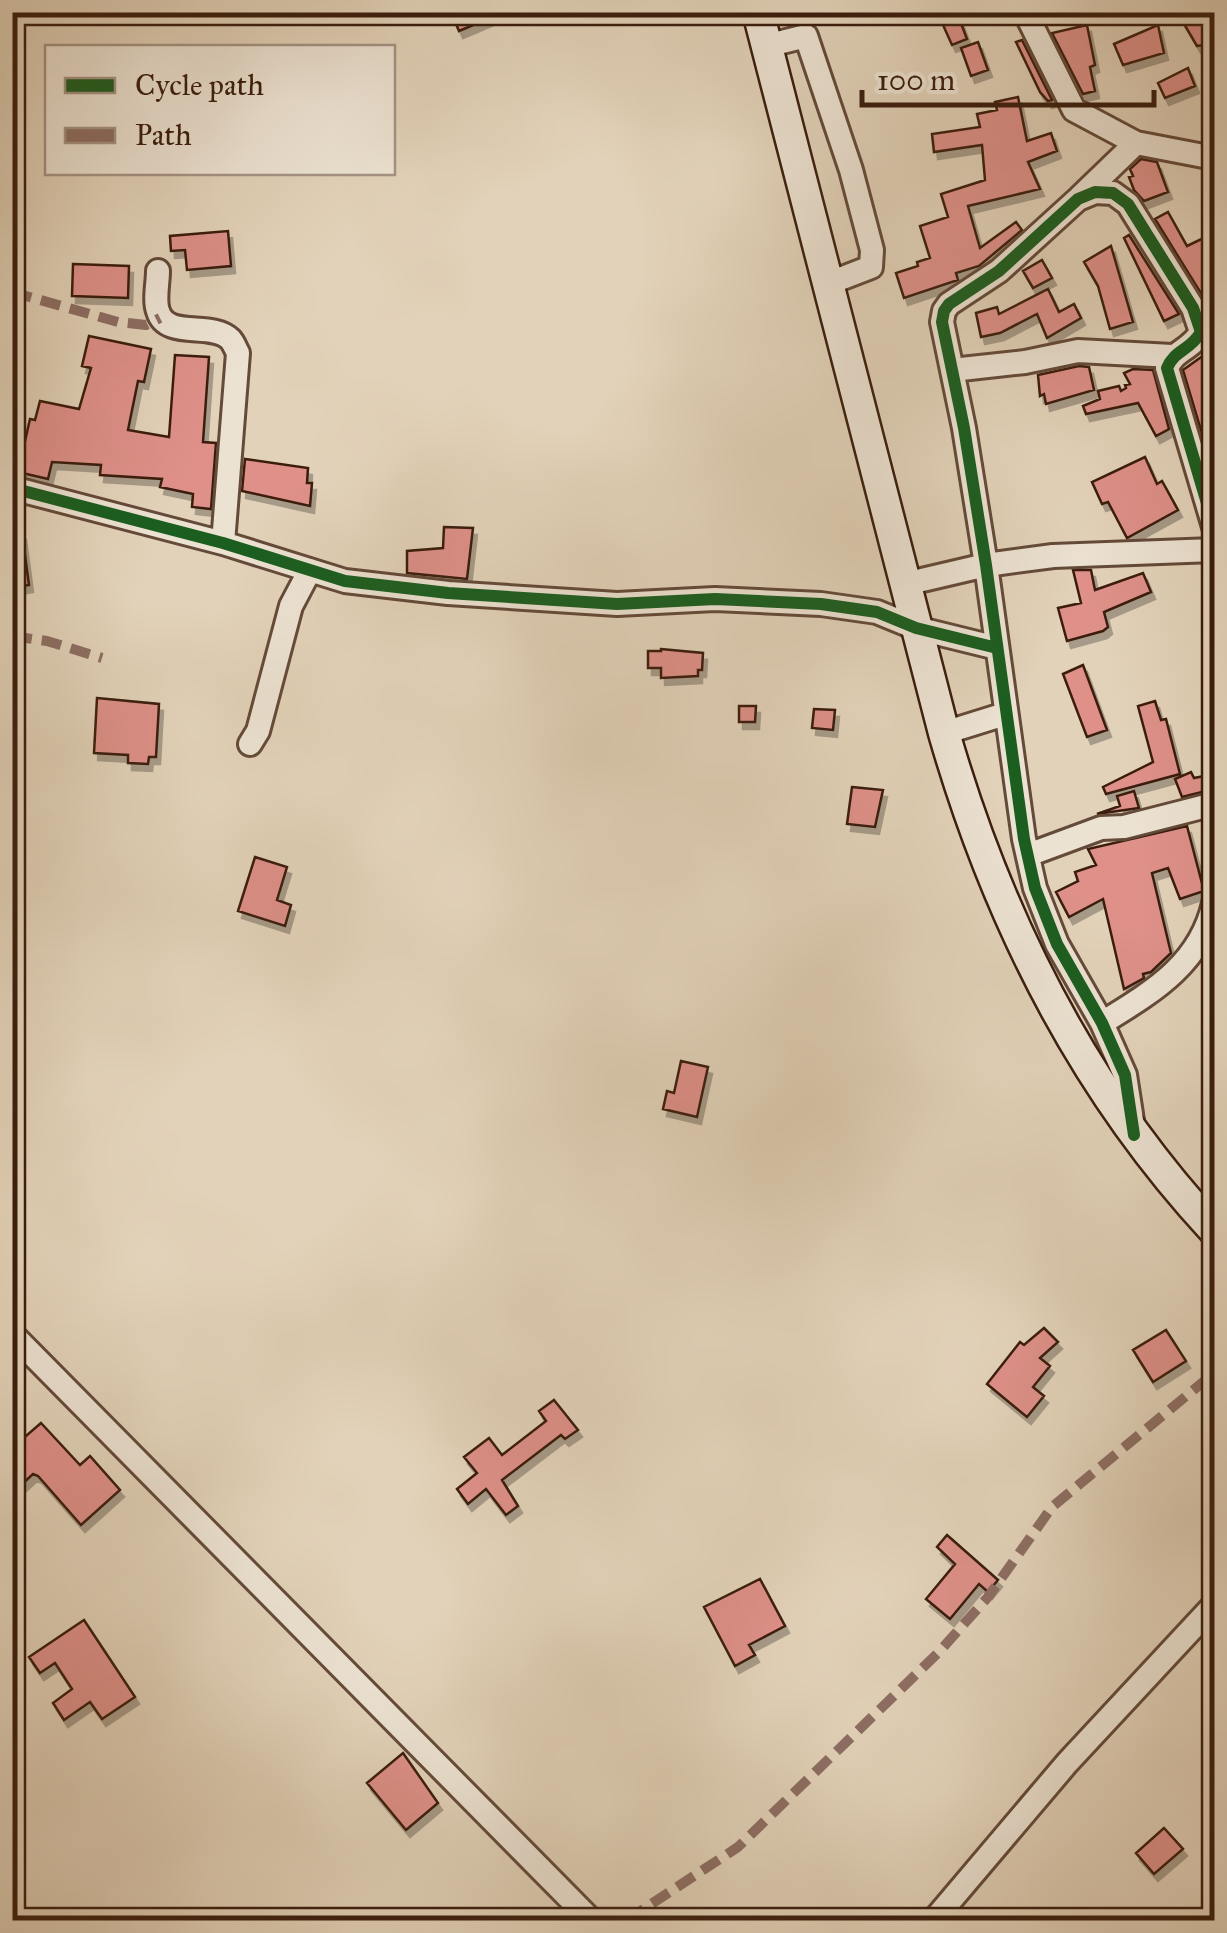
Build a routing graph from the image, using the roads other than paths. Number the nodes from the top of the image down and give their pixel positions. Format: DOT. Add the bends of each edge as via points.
graph roads {
  1 [pos="758,12"];
  2 [pos="1025,12"];
  3 [pos="803,24"];
  4 [pos="766,46"];
  5 [pos="1136,143"];
  6 [pos="1214,158"];
  7 [pos="1078,199"];
  8 [pos="158,271"];
  9 [pos="827,284"];
  10 [pos="1172,356"];
  11 [pos="952,370"];
  12 [pos="12,488"];
  13 [pos="1214,523"];
  14 [pos="222,543"];
  15 [pos="1214,550"];
  16 [pos="986,565"];
  17 [pos="310,570"];
  18 [pos="904,584"];
  19 [pos="916,628"];
  20 [pos="997,648"];
  21 [pos="1005,714"];
  22 [pos="944,733"];
  23 [pos="250,744"];
  24 [pos="1214,804"];
  25 [pos="1028,855"];
  26 [pos="1214,902"];
  27 [pos="1102,1023"];
  28 [pos="1134,1136"];
  29 [pos="1214,1230"];
  30 [pos="12,1334"];
  31 [pos="1214,1604"];
  32 [pos="591,1920"];
  33 [pos="934,1920"];
  1 -- 4 [label="main road"];
  2 -- 5 [label="street" via="1074,110"];
  3 -- 4 [label="street"];
  3 -- 9 [label="street" via="872,250 870,267"];
  4 -- 9 [label="main road"];
  5 -- 6 [label="street"];
  5 -- 7 [label="street"];
  7 -- 10 [label="street" via="1112,192 1128,204 1193,308 1200,332 1193,346"];
  7 -- 11 [label="street" via="944,311"];
  8 -- 14 [label="street" via="160,318 216,332 238,353"];
  9 -- 18 [label="main road"];
  10 -- 11 [label="street" via="1078,351"];
  10 -- 13 [label="street" via="1167,368"];
  11 -- 16 [label="street"];
  12 -- 14 [label="street"];
  14 -- 17 [label="street"];
  15 -- 16 [label="street"];
  16 -- 18 [label="street"];
  16 -- 20 [label="street"];
  17 -- 19 [label="street" via="448,593 617,604 821,604 877,612"];
  17 -- 23 [label="street" via="290,606"];
  18 -- 19 [label="main road"];
  19 -- 20 [label="street"];
  19 -- 22 [label="main road"];
  20 -- 21 [label="street"];
  21 -- 22 [label="street"];
  21 -- 25 [label="street"];
  22 -- 28 [label="main road" via="970,819 1028,958"];
  24 -- 25 [label="street" via="1101,828"];
  25 -- 27 [label="street" via="1057,944"];
  26 -- 27 [label="street" via="1192,956 1168,982"];
  27 -- 28 [label="street" via="1125,1075"];
  28 -- 29 [label="main road"];
  30 -- 32 [label="street"];
  31 -- 33 [label="street" via="1066,1763"];
}
